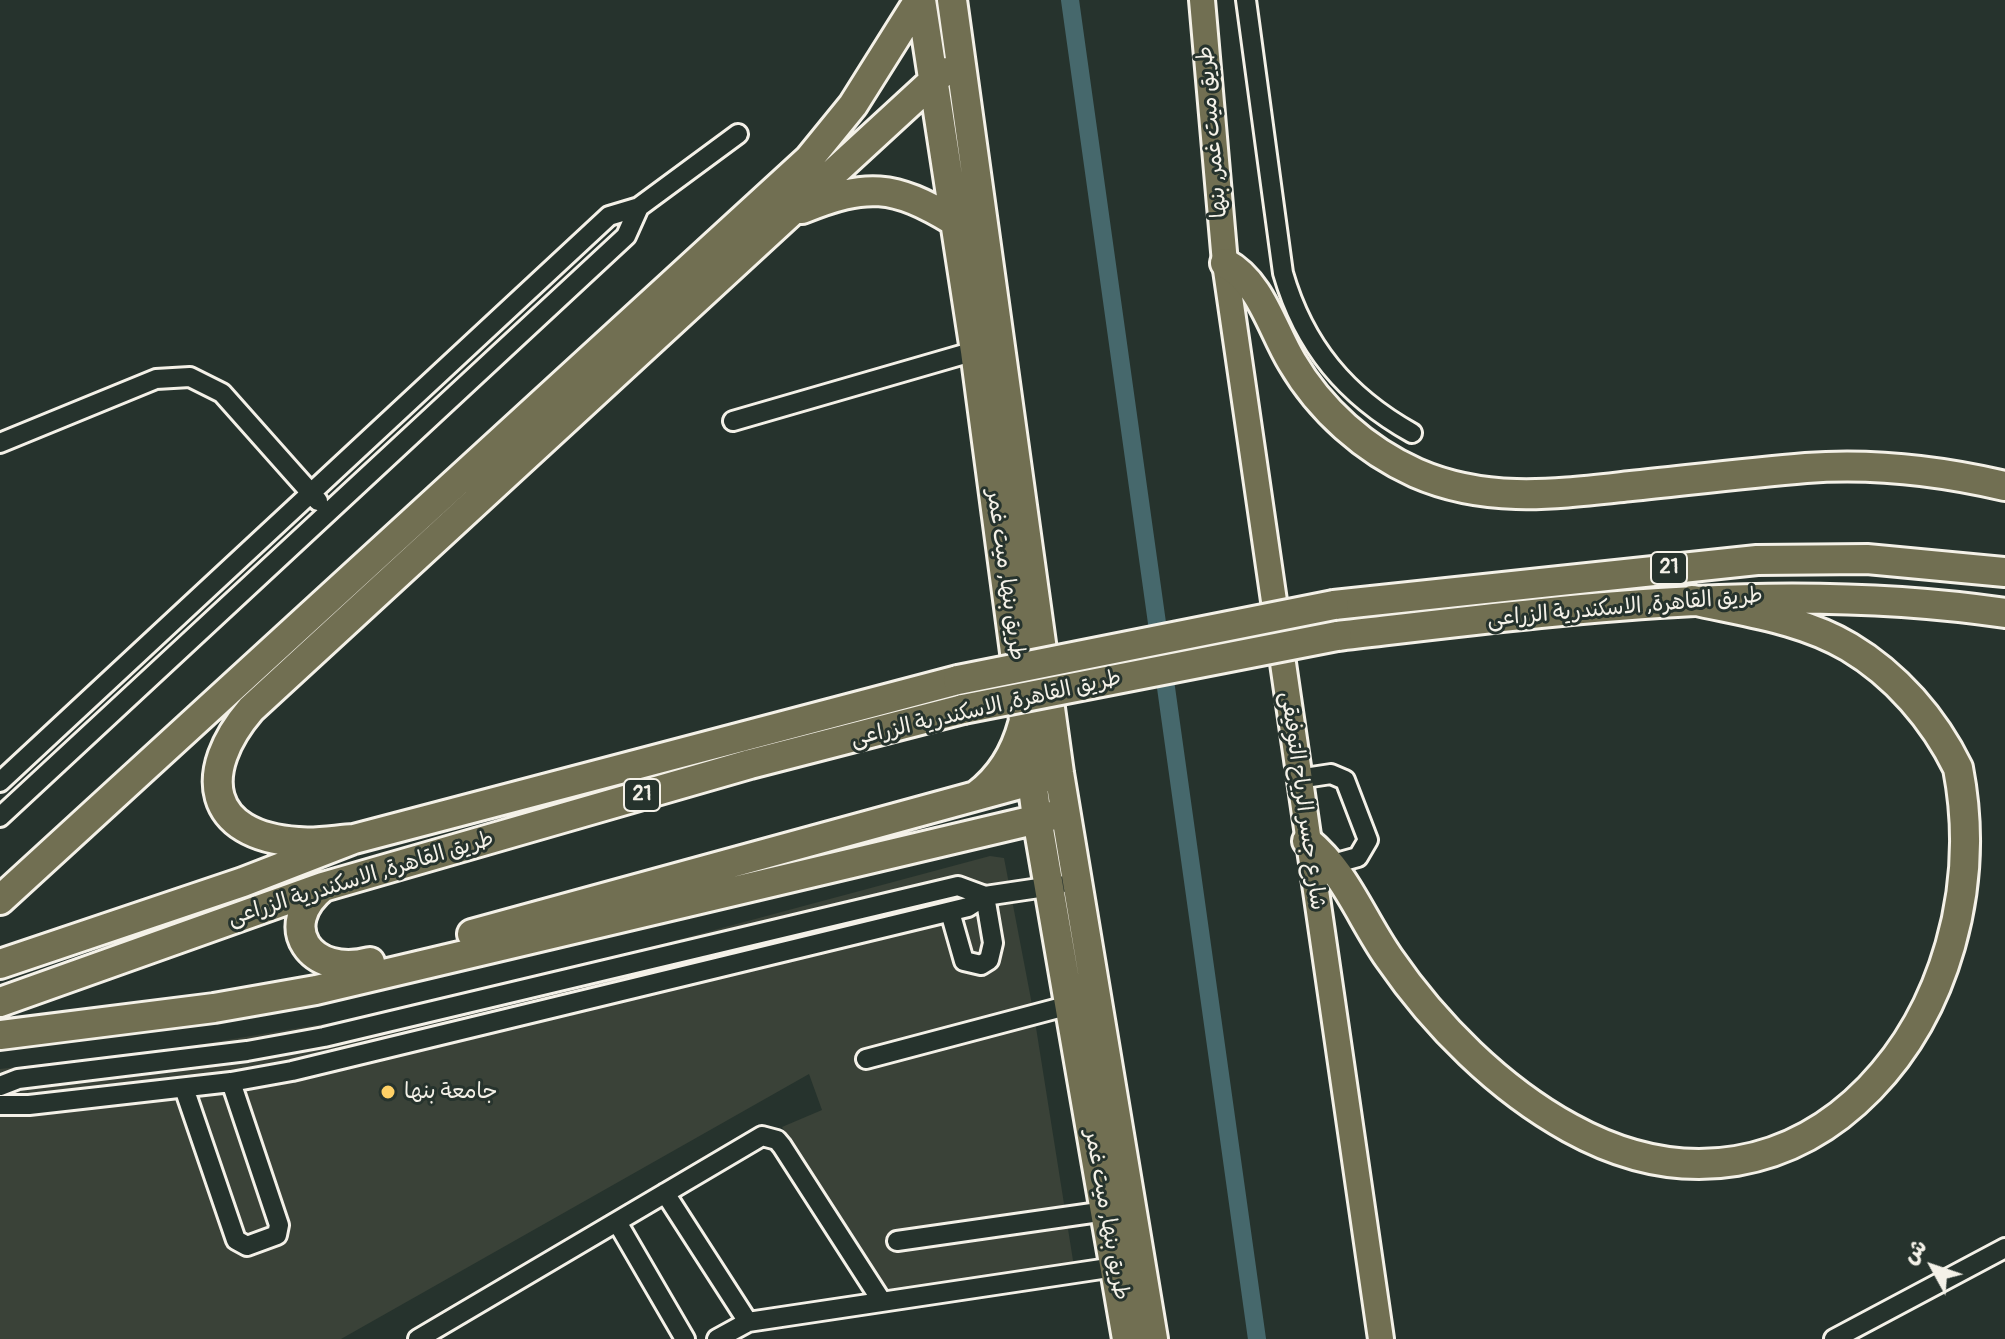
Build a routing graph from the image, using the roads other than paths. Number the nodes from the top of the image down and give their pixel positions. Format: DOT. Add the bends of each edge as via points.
graph roads {
  1 [pos="920,0"];
  2 [pos="952,0"];
  3 [pos="1202,0"];
  4 [pos="1246,0"];
  5 [pos="959,56"];
  6 [pos="932,82"];
  7 [pos="738,134"];
  8 [pos="639,207"];
  9 [pos="783,216"];
  10 [pos="954,221"];
  11 [pos="1225,263"];
  12 [pos="975,351"];
  13 [pos="733,421"];
  14 [pos="1412,433"];
  15 [pos="0,443"];
  16 [pos="2005,486"];
  17 [pos="311,493"];
  18 [pos="328,512"];
  19 [pos="2005,572"];
  20 [pos="1692,600"];
  21 [pos="2005,613"];
  22 [pos="1024,720"];
  23 [pos="1059,773"];
  24 [pos="1298,779"];
  25 [pos="1031,781"];
  26 [pos="0,782"];
  27 [pos="971,799"];
  28 [pos="1066,812"];
  29 [pos="0,817"];
  30 [pos="1037,818"];
  31 [pos="354,839"];
  32 [pos="1307,841"];
  33 [pos="1322,867"];
  34 [pos="1077,882"];
  35 [pos="1048,886"];
  36 [pos="323,887"];
  37 [pos="985,896"];
  38 [pos="0,900"];
  39 [pos="1984,908"];
  40 [pos="950,912"];
  41 [pos="0,964"];
  42 [pos="0,1002"];
  43 [pos="1070,1005"];
  44 [pos="1947,1026"];
  45 [pos="0,1035"];
  46 [pos="866,1059"];
  47 [pos="231,1082"];
  48 [pos="0,1086"];
  49 [pos="184,1088"];
  50 [pos="0,1105"];
  51 [pos="665,1193"];
  52 [pos="1106,1211"];
  53 [pos="617,1222"];
  54 [pos="897,1241"];
  55 [pos="2005,1248"];
  56 [pos="1115,1267"];
  57 [pos="881,1300"];
  58 [pos="748,1322"];
  59 [pos="418,1339"];
  60 [pos="685,1339"];
  61 [pos="717,1339"];
  62 [pos="1127,1339"];
  63 [pos="1153,1339"];
  64 [pos="1381,1339"];
  65 [pos="1834,1339"];
  1 -- 6 [label="highway, طريق بنها, ميت غمر"];
  1 -- 38 [label="highway" via="853,105 809,159"];
  2 -- 5 [label="highway, طريق بنها, ميت غمر"];
  3 -- 11 [label="main road, طريق ميت غمر, بنها"];
  4 -- 14 [label="street" via="1283,273 1296,313 1316,350 1343,383"];
  5 -- 6 [label="highway"];
  5 -- 23 [label="highway, طريق بنها, ميت غمر"];
  6 -- 9 [label="highway"];
  6 -- 10 [label="highway, طريق بنها, ميت غمر"];
  7 -- 8 [label="street"];
  8 -- 17 [label="street" via="609,216"];
  8 -- 18 [label="street" via="626,236"];
  9 -- 10 [label="highway" via="837,194 880,189 921,200"];
  9 -- 31 [label="highway" via="232,731 216,766 224,809 236,821 269,837 299,843"];
  10 -- 12 [label="highway, طريق بنها, ميت غمر"];
  11 -- 16 [label="highway" via="1251,284 1297,371 1334,417 1392,461 1453,486 1491,494 1543,495 1854,467"];
  11 -- 24 [label="main road, شارع جسر الرياح التوفيقى"];
  12 -- 13 [label="street"];
  12 -- 22 [label="highway, طريق بنها, ميت غمر"];
  15 -- 17 [label="street" via="156,379 190,377 222,393"];
  17 -- 18 [label="street"];
  17 -- 26 [label="street"];
  18 -- 29 [label="street"];
  19 -- 31 [label="highway, طريق القاهرة, الاسكندرية الزراعى / 21, bridge" via="1867,559 1757,560 1334,605 958,680"];
  20 -- 21 [label="highway, طريق القاهرة, الاسكندرية الزراعى / 21" via="1832,597"];
  20 -- 36 [label="highway, طريق القاهرة, الاسكندرية الزراعى / 21, bridge" via="1337,636 963,709 735,768"];
  20 -- 39 [label="highway" via="1826,635 1871,662 1911,698 1953,757 1971,802 1983,853"];
  22 -- 25 [label="highway, طريق بنها, ميت غمر"];
  22 -- 27 [label="highway" via="1011,757"];
  23 -- 25 [label="highway"];
  23 -- 28 [label="highway, طريق بنها, ميت غمر"];
  24 -- 32 [label="main road, شارع جسر الرياح التوفيقى"];
  24 -- 33 [label="street" via="1341,776 1367,845 1358,857"];
  25 -- 27 [label="highway"];
  25 -- 30 [label="highway, طريق بنها, ميت غمر"];
  27 -- 36 [label="highway" via="352,967 326,963 307,945 302,919 312,895"];
  28 -- 30 [label="highway"];
  28 -- 34 [label="highway, طريق بنها, ميت غمر"];
  30 -- 35 [label="highway, طريق بنها, ميت غمر"];
  30 -- 45 [label="highway" via="316,990"];
  31 -- 41 [label="highway, طريق القاهرة, الاسكندرية الزراعى / 21"];
  32 -- 33 [label="highway"];
  33 -- 44 [label="highway" via="1433,1014 1468,1050 1567,1127 1639,1156 1691,1164 1743,1163 1817,1142 1885,1100 1924,1060"];
  33 -- 64 [label="main road, شارع جسر الرياح التوفيقى"];
  34 -- 35 [label="street"];
  34 -- 63 [label="highway, طريق بنها, ميت غمر"];
  35 -- 37 [label="street"];
  35 -- 43 [label="highway, طريق بنها, ميت غمر"];
  36 -- 42 [label="highway, طريق القاهرة, الاسكندرية الزراعى / 21"];
  37 -- 40 [label="street"];
  37 -- 40 [label="street" via="993,952 981,965 964,961"];
  37 -- 48 [label="street" via="958,886 324,1037 208,1057 18,1079"];
  40 -- 47 [label="street"];
  43 -- 46 [label="street"];
  43 -- 52 [label="highway, طريق بنها, ميت غمر"];
  47 -- 49 [label="street"];
  47 -- 49 [label="street" via="279,1225 277,1235 247,1246 236,1240"];
  49 -- 50 [label="street"];
  51 -- 53 [label="street"];
  51 -- 57 [label="street" via="762,1136 777,1140"];
  51 -- 58 [label="street"];
  52 -- 54 [label="street"];
  52 -- 56 [label="highway, طريق بنها, ميت غمر"];
  53 -- 59 [label="street"];
  53 -- 60 [label="street"];
  55 -- 65 [label="street"];
  56 -- 57 [label="street"];
  56 -- 62 [label="highway, طريق بنها, ميت غمر"];
  57 -- 58 [label="street"];
  58 -- 61 [label="street"];
}
